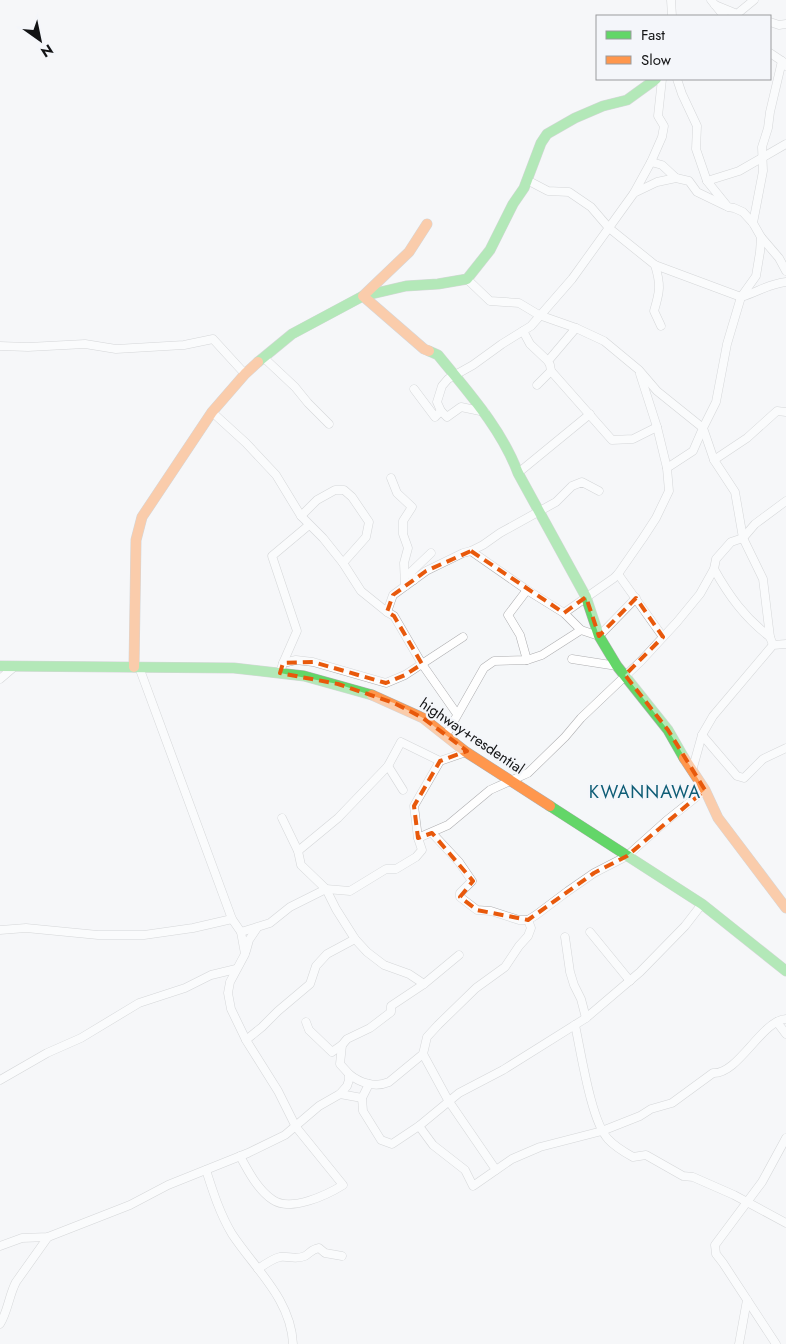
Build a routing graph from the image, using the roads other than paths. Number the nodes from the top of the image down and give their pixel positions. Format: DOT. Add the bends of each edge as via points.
graph roads {
  1 [pos="670,0"];
  2 [pos="754,0"];
  3 [pos="713,2"];
  4 [pos="672,15"];
  5 [pos="723,15"];
  6 [pos="735,15"];
  7 [pos="771,22"];
  8 [pos="785,23"];
  9 [pos="771,54"];
  10 [pos="784,63"];
  11 [pos="655,80"];
  12 [pos="662,80"];
  13 [pos="677,80"];
  14 [pos="786,144"];
  15 [pos="763,157"];
  16 [pos="651,162"];
  17 [pos="676,178"];
  18 [pos="528,180"];
  19 [pos="707,181"];
  20 [pos="634,193"];
  21 [pos="728,207"];
  22 [pos="753,223"];
  23 [pos="427,224"];
  24 [pos="609,228"];
  25 [pos="761,237"];
  26 [pos="655,265"];
  27 [pos="786,271"];
  28 [pos="466,279"];
  29 [pos="786,282"];
  30 [pos="363,296"];
  31 [pos="741,297"];
  32 [pos="539,315"];
  33 [pos="661,326"];
  34 [pos="576,328"];
  35 [pos="523,331"];
  36 [pos="0,346"];
  37 [pos="264,357"];
  38 [pos="548,361"];
  39 [pos="639,370"];
  40 [pos="551,371"];
  41 [pos="245,374"];
  42 [pos="454,375"];
  43 [pos="537,385"];
  44 [pos="414,389"];
  45 [pos="441,410"];
  46 [pos="212,412"];
  47 [pos="485,412"];
  48 [pos="786,412"];
  49 [pos="590,414"];
  50 [pos="329,424"];
  51 [pos="657,427"];
  52 [pos="703,428"];
  53 [pos="714,460"];
  54 [pos="667,468"];
  55 [pos="518,473"];
  56 [pos="391,478"];
  57 [pos="599,491"];
  58 [pos="786,501"];
  59 [pos="539,511"];
  60 [pos="301,516"];
  61 [pos="309,525"];
  62 [pos="743,538"];
  63 [pos="471,551"];
  64 [pos="431,552"];
  65 [pos="343,563"];
  66 [pos="714,569"];
  67 [pos="618,574"];
  68 [pos="414,580"];
  69 [pos="406,586"];
  70 [pos="527,590"];
  71 [pos="586,597"];
  72 [pos="636,598"];
  73 [pos="387,612"];
  74 [pos="564,613"];
  75 [pos="581,630"];
  76 [pos="598,636"];
  77 [pos="463,637"];
  78 [pos="770,637"];
  79 [pos="663,638"];
  80 [pos="786,644"];
  81 [pos="773,645"];
  82 [pos="572,659"];
  83 [pos="527,660"];
  84 [pos="422,664"];
  85 [pos="0,666"];
  86 [pos="617,666"];
  87 [pos="14,667"];
  88 [pos="137,667"];
  89 [pos="282,668"];
  90 [pos="625,675"];
  91 [pos="0,679"];
  92 [pos="457,714"];
  93 [pos="446,735"];
  94 [pos="702,735"];
  95 [pos="786,748"];
  96 [pos="466,752"];
  97 [pos="440,761"];
  98 [pos="388,766"];
  99 [pos="692,771"];
  100 [pos="511,781"];
  101 [pos="403,790"];
  102 [pos="705,790"];
  103 [pos="282,818"];
  104 [pos="432,833"];
  105 [pos="418,838"];
  106 [pos="298,851"];
  107 [pos="627,856"];
  108 [pos="326,889"];
  109 [pos="702,904"];
  110 [pos="786,908"];
  111 [pos="232,919"];
  112 [pos="528,920"];
  113 [pos="257,928"];
  114 [pos="0,930"];
  115 [pos="241,932"];
  116 [pos="590,932"];
  117 [pos="565,938"];
  118 [pos="355,939"];
  119 [pos="245,954"];
  120 [pos="459,955"];
  121 [pos="236,969"];
  122 [pos="786,971"];
  123 [pos="630,981"];
  124 [pos="424,984"];
  125 [pos="586,1018"];
  126 [pos="786,1019"];
  127 [pos="306,1022"];
  128 [pos="777,1022"];
  129 [pos="575,1026"];
  130 [pos="786,1034"];
  131 [pos="246,1040"];
  132 [pos="342,1044"];
  133 [pos="423,1054"];
  134 [pos="349,1074"];
  135 [pos="0,1080"];
  136 [pos="369,1084"];
  137 [pos="340,1094"];
  138 [pos="362,1098"];
  139 [pos="448,1100"];
  140 [pos="419,1126"];
  141 [pos="296,1127"];
  142 [pos="602,1131"];
  143 [pos="786,1138"];
  144 [pos="240,1156"];
  145 [pos="206,1170"];
  146 [pos="496,1170"];
  147 [pos="747,1201"];
  148 [pos="786,1223"];
  149 [pos="48,1237"];
  150 [pos="0,1246"];
  151 [pos="342,1256"];
  152 [pos="258,1269"];
  153 [pos="747,1300"];
  154 [pos="0,1324"];
  155 [pos="294,1344"];
  156 [pos="739,1344"];
  157 [pos="776,1344"];
  1 -- 4 [label="street"];
  2 -- 6 [label="street"];
  3 -- 5 [label="street"];
  3 -- 6 [label="street"];
  7 -- 8 [label="street"];
  9 -- 10 [label="street"];
  10 -- 15 [label="street" via="762,147"];
  11 -- 18 [label="main road" via="627,100 589,112 547,134"];
  12 -- 16 [label="street" via="658,116 664,126"];
  13 -- 19 [label="street" via="697,126 696,149"];
  14 -- 15 [label="street"];
  15 -- 19 [label="street" via="739,171"];
  15 -- 22 [label="street"];
  16 -- 17 [label="street" via="662,166"];
  16 -- 20 [label="street"];
  17 -- 20 [label="street" via="657,182"];
  17 -- 21 [label="street" via="689,181 698,192"];
  18 -- 24 [label="street" via="548,191 569,192 591,207"];
  18 -- 28 [label="main road" via="490,250"];
  19 -- 21 [label="street"];
  20 -- 24 [label="street"];
  21 -- 22 [label="street" via="742,212"];
  22 -- 25 [label="street"];
  23 -- 30 [label="main road" via="409,252"];
  24 -- 26 [label="street"];
  24 -- 32 [label="street" via="572,279"];
  25 -- 27 [label="street"];
  25 -- 31 [label="street" via="756,276"];
  26 -- 31 [label="street"];
  26 -- 33 [label="street" via="660,281 654,311"];
  28 -- 30 [label="main road" via="406,286"];
  28 -- 32 [label="street" via="490,300 519,303"];
  29 -- 31 [label="street" via="765,286"];
  30 -- 37 [label="main road" via="292,334"];
  30 -- 42 [label="main road" via="424,349 438,355"];
  31 -- 52 [label="street" via="727,344 716,402"];
  32 -- 34 [label="street"];
  32 -- 35 [label="street"];
  34 -- 38 [label="street"];
  34 -- 39 [label="street" via="604,341"];
  35 -- 38 [label="street" via="530,344"];
  35 -- 42 [label="street"];
  36 -- 41 [label="street" via="85,344 116,349 184,345 213,339"];
  37 -- 41 [label="main road"];
  37 -- 50 [label="street"];
  38 -- 40 [label="street"];
  39 -- 51 [label="street"];
  39 -- 52 [label="street" via="656,391"];
  40 -- 43 [label="street"];
  40 -- 49 [label="street"];
  41 -- 46 [label="main road"];
  42 -- 45 [label="street" via="442,386 437,402"];
  42 -- 47 [label="main road"];
  44 -- 45 [label="street" via="435,417"];
  45 -- 47 [label="street" via="447,416 460,407"];
  46 -- 60 [label="street" via="276,475"];
  46 -- 88 [label="main road" via="142,517 136,540"];
  47 -- 55 [label="main road"];
  48 -- 53 [label="street" via="777,411 747,438"];
  49 -- 51 [label="street" via="612,440 633,439"];
  49 -- 55 [label="street"];
  51 -- 54 [label="street"];
  52 -- 53 [label="street"];
  52 -- 54 [label="street" via="693,451"];
  53 -- 62 [label="street" via="735,492"];
  54 -- 67 [label="street" via="669,491 647,532"];
  55 -- 59 [label="main road"];
  56 -- 69 [label="street" via="397,493 412,507 403,522 408,548 404,562"];
  57 -- 59 [label="street" via="582,482"];
  58 -- 62 [label="street" via="755,524"];
  59 -- 63 [label="street"];
  59 -- 71 [label="main road"];
  60 -- 61 [label="street"];
  60 -- 65 [label="street" via="317,500 335,490 344,490 352,497 369,522 366,537"];
  61 -- 65 [label="street"];
  61 -- 89 [label="street" via="272,556 297,631"];
  62 -- 66 [label="street" via="730,542 716,559"];
  62 -- 78 [label="street" via="763,578"];
  63 -- 68 [label="street"];
  63 -- 70 [label="street"];
  64 -- 68 [label="street" via="410,573"];
  65 -- 73 [label="street" via="360,591"];
  66 -- 78 [label="street" via="727,594 749,620"];
  66 -- 79 [label="street" via="700,594"];
  67 -- 71 [label="street"];
  67 -- 72 [label="street"];
  68 -- 69 [label="street"];
  69 -- 73 [label="street" via="393,595"];
  70 -- 74 [label="street"];
  70 -- 83 [label="street" via="508,615 520,635"];
  71 -- 74 [label="street"];
  71 -- 76 [label="main road"];
  72 -- 76 [label="street"];
  72 -- 79 [label="street"];
  73 -- 84 [label="street" via="394,616"];
  74 -- 75 [label="street"];
  75 -- 76 [label="street"];
  75 -- 83 [label="street" via="542,655"];
  76 -- 86 [label="main road"];
  77 -- 84 [label="street"];
  78 -- 81 [label="street"];
  79 -- 90 [label="street"];
  80 -- 81 [label="street"];
  81 -- 94 [label="street" via="713,716"];
  82 -- 86 [label="street"];
  83 -- 92 [label="street" via="494,662 484,668"];
  84 -- 89 [label="street" via="386,683 313,662 296,660"];
  84 -- 92 [label="street"];
  85 -- 87 [label="main road, highway+resdential"];
  86 -- 90 [label="main road"];
  87 -- 88 [label="main road, highway+resdential"];
  87 -- 91 [label="street"];
  88 -- 89 [label="main road, highway+resdential"];
  88 -- 111 [label="street"];
  89 -- 93 [label="main road, highway+resdential" via="368,693 423,718"];
  90 -- 99 [label="main road" via="668,730"];
  90 -- 100 [label="street" via="528,773"];
  92 -- 93 [label="street"];
  93 -- 96 [label="main road, highway+resdential"];
  94 -- 95 [label="street" via="737,776 744,778 763,759"];
  94 -- 99 [label="street"];
  96 -- 97 [label="street"];
  96 -- 100 [label="main road, highway+resdential"];
  97 -- 98 [label="street" via="401,742"];
  97 -- 105 [label="street" via="414,806"];
  98 -- 101 [label="street"];
  98 -- 106 [label="street" via="338,818"];
  99 -- 102 [label="main road"];
  100 -- 104 [label="street" via="490,790 448,825"];
  100 -- 107 [label="main road, highway+resdential"];
  102 -- 107 [label="street"];
  102 -- 110 [label="main road" via="718,818"];
  103 -- 106 [label="street"];
  104 -- 105 [label="street"];
  104 -- 112 [label="street" via="472,881 460,896 478,910"];
  105 -- 108 [label="street" via="422,850 396,869 386,869 350,891"];
  106 -- 108 [label="street" via="301,865"];
  107 -- 109 [label="main road, highway+resdential"];
  107 -- 112 [label="street" via="594,873"];
  108 -- 113 [label="street"];
  108 -- 118 [label="street"];
  109 -- 122 [label="main road, highway+resdential"];
  109 -- 123 [label="street"];
  111 -- 114 [label="street" via="144,935 98,935 26,928"];
  111 -- 115 [label="street"];
  112 -- 133 [label="street" via="531,928 528,936 512,960 476,988 438,1025 427,1037"];
  113 -- 115 [label="street"];
  113 -- 119 [label="street"];
  115 -- 119 [label="street"];
  116 -- 123 [label="street"];
  117 -- 125 [label="street" via="570,972"];
  118 -- 124 [label="street" via="384,965 409,974"];
  118 -- 131 [label="street" via="327,954 316,966 310,984"];
  119 -- 121 [label="street"];
  120 -- 124 [label="street"];
  121 -- 131 [label="street" via="228,993 231,1009"];
  121 -- 135 [label="street" via="211,975 185,988 139,1003 82,1038"];
  123 -- 125 [label="street"];
  124 -- 132 [label="street" via="398,1001 391,1012 370,1028"];
  125 -- 129 [label="street"];
  126 -- 128 [label="street"];
  127 -- 132 [label="street" via="309,1030 332,1052"];
  128 -- 130 [label="street"];
  128 -- 142 [label="street" via="719,1074 713,1073 672,1103"];
  129 -- 139 [label="street"];
  129 -- 142 [label="street" via="588,1088"];
  131 -- 141 [label="street" via="278,1090"];
  132 -- 134 [label="street" via="340,1064"];
  133 -- 136 [label="street" via="389,1082"];
  133 -- 139 [label="street"];
  134 -- 136 [label="street"];
  134 -- 137 [label="street" via="350,1080"];
  136 -- 138 [label="street"];
  137 -- 138 [label="street"];
  137 -- 141 [label="street" via="319,1106"];
  138 -- 140 [label="street" via="363,1111 381,1140 392,1144"];
  139 -- 140 [label="street"];
  139 -- 146 [label="street"];
  140 -- 146 [label="street" via="433,1145 465,1170 472,1186"];
  141 -- 144 [label="street"];
  141 -- 144 [label="street" via="343,1185 314,1200 274,1201 261,1189"];
  142 -- 146 [label="street" via="540,1147"];
  142 -- 147 [label="street" via="615,1146 633,1157 646,1155 683,1176"];
  143 -- 147 [label="street" via="762,1182"];
  144 -- 145 [label="street"];
  145 -- 149 [label="street" via="130,1205"];
  145 -- 152 [label="street" via="223,1218"];
  147 -- 148 [label="street"];
  147 -- 153 [label="street" via="715,1245 716,1254"];
  149 -- 150 [label="street" via="22,1238"];
  149 -- 154 [label="street" via="16,1282"];
  151 -- 152 [label="street" via="316,1248 293,1259 281,1257"];
  152 -- 155 [label="street" via="273,1287 288,1318"];
  153 -- 156 [label="street"];
  153 -- 157 [label="street"];
}
